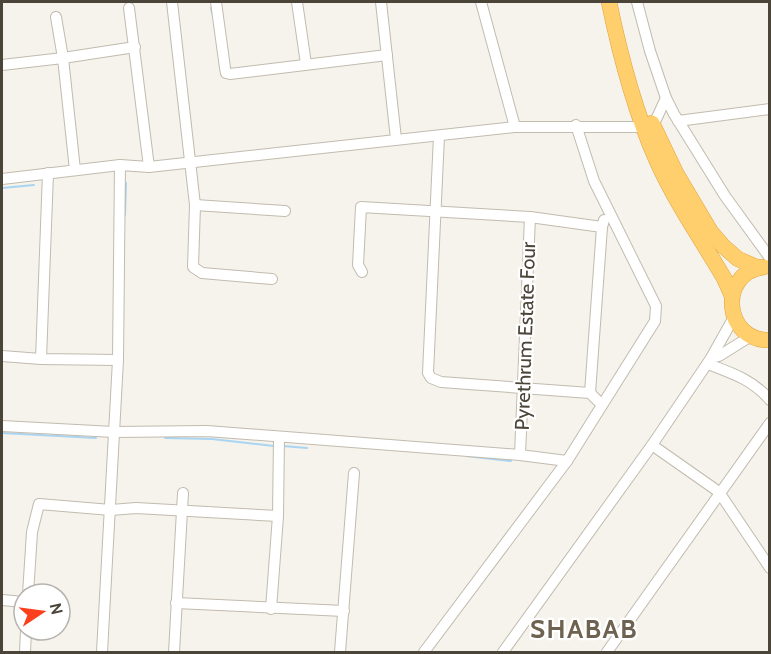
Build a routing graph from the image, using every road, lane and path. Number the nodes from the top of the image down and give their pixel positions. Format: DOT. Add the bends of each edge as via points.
graph roads {
  1 [pos="172,2"];
  2 [pos="216,2"];
  3 [pos="297,2"];
  4 [pos="381,2"];
  5 [pos="482,2"];
  6 [pos="609,2"];
  7 [pos="620,2"];
  8 [pos="637,2"];
  9 [pos="129,8"];
  10 [pos="56,17"];
  11 [pos="135,47"];
  12 [pos="387,55"];
  13 [pos="63,58"];
  14 [pos="306,64"];
  15 [pos="2,65"];
  16 [pos="666,98"];
  17 [pos="770,110"];
  18 [pos="678,121"];
  19 [pos="576,125"];
  20 [pos="648,126"];
  21 [pos="515,127"];
  22 [pos="438,136"];
  23 [pos="396,139"];
  24 [pos="190,161"];
  25 [pos="120,165"];
  26 [pos="149,167"];
  27 [pos="75,170"];
  28 [pos="48,173"];
  29 [pos="2,177"];
  30 [pos="195,206"];
  31 [pos="285,211"];
  32 [pos="435,212"];
  33 [pos="608,212"];
  34 [pos="530,217"];
  35 [pos="602,227"];
  36 [pos="766,264"];
  37 [pos="362,272"];
  38 [pos="272,279"];
  39 [pos="732,296"];
  40 [pos="734,317"];
  41 [pos="764,341"];
  42 [pos="2,356"];
  43 [pos="41,359"];
  44 [pos="118,360"];
  45 [pos="709,361"];
  46 [pos="523,388"];
  47 [pos="590,393"];
  48 [pos="770,400"];
  49 [pos="601,404"];
  50 [pos="770,423"];
  51 [pos="2,426"];
  52 [pos="114,432"];
  53 [pos="279,437"];
  54 [pos="652,445"];
  55 [pos="520,455"];
  56 [pos="567,461"];
  57 [pos="354,472"];
  58 [pos="719,492"];
  59 [pos="183,493"];
  60 [pos="111,510"];
  61 [pos="181,511"];
  62 [pos="278,516"];
  63 [pos="770,568"];
  64 [pos="29,582"];
  65 [pos="176,603"];
  66 [pos="271,609"];
  67 [pos="344,611"];
  68 [pos="102,652"];
  69 [pos="174,652"];
  70 [pos="340,652"];
  71 [pos="424,652"];
  72 [pos="504,652"];
  73 [pos="607,652"];
  1 -- 24 [label="street"];
  2 -- 14 [label="street" via="226,72"];
  3 -- 14 [label="street"];
  4 -- 12 [label="street"];
  5 -- 21 [label="street"];
  6 -- 20 [label="highway" via="628,81"];
  7 -- 20 [label="highway"];
  8 -- 16 [label="street"];
  9 -- 11 [label="street"];
  10 -- 13 [label="street"];
  11 -- 13 [label="street"];
  11 -- 26 [label="street"];
  12 -- 14 [label="street"];
  12 -- 23 [label="street"];
  13 -- 15 [label="street"];
  13 -- 27 [label="street"];
  16 -- 18 [label="street"];
  16 -- 20 [label="street"];
  17 -- 18 [label="street"];
  18 -- 36 [label="street"];
  19 -- 20 [label="street"];
  19 -- 21 [label="street"];
  19 -- 33 [label="street"];
  20 -- 36 [label="highway" via="711,232 738,259"];
  20 -- 39 [label="highway" via="657,161"];
  21 -- 22 [label="street"];
  22 -- 23 [label="street"];
  22 -- 32 [label="street"];
  23 -- 24 [label="street"];
  24 -- 26 [label="street"];
  24 -- 30 [label="street"];
  25 -- 26 [label="street"];
  25 -- 27 [label="street"];
  25 -- 44 [label="street"];
  27 -- 28 [label="street"];
  28 -- 29 [label="street"];
  28 -- 43 [label="street"];
  30 -- 31 [label="street"];
  30 -- 38 [label="street" via="195,270"];
  32 -- 34 [label="street, Pyrethrum Estate Four"];
  32 -- 37 [label="street, Pyrethrum Estate Four" via="361,207 358,265"];
  32 -- 46 [label="street" via="428,373 441,382"];
  33 -- 35 [label="street"];
  33 -- 49 [label="street" via="649,289 657,314"];
  34 -- 35 [label="street, Pyrethrum Estate Four"];
  34 -- 46 [label="street, Pyrethrum Estate Four"];
  35 -- 47 [label="street"];
  36 -- 39 [label="highway" via="747,273"];
  39 -- 40 [label="highway"];
  40 -- 41 [label="highway" via="741,328"];
  40 -- 45 [label="street"];
  41 -- 45 [label="street"];
  42 -- 43 [label="street"];
  43 -- 44 [label="street"];
  44 -- 52 [label="street"];
  45 -- 48 [label="street" via="752,382"];
  45 -- 54 [label="street"];
  46 -- 47 [label="street"];
  46 -- 55 [label="street, Pyrethrum Estate Four"];
  47 -- 49 [label="street"];
  49 -- 56 [label="street"];
  50 -- 58 [label="street"];
  51 -- 52 [label="street"];
  52 -- 53 [label="street" via="207,431"];
  52 -- 60 [label="street"];
  53 -- 55 [label="street"];
  53 -- 62 [label="street"];
  54 -- 58 [label="street"];
  54 -- 72 [label="street"];
  55 -- 56 [label="street"];
  56 -- 71 [label="street"];
  57 -- 67 [label="street"];
  58 -- 63 [label="street"];
  58 -- 73 [label="street"];
  59 -- 61 [label="street"];
  60 -- 61 [label="street"];
  60 -- 64 [label="street" via="39,504 32,532"];
  60 -- 68 [label="street"];
  61 -- 62 [label="street"];
  61 -- 65 [label="street"];
  62 -- 66 [label="street"];
  65 -- 66 [label="street"];
  65 -- 69 [label="street"];
  66 -- 67 [label="street"];
  67 -- 70 [label="street"];
}
